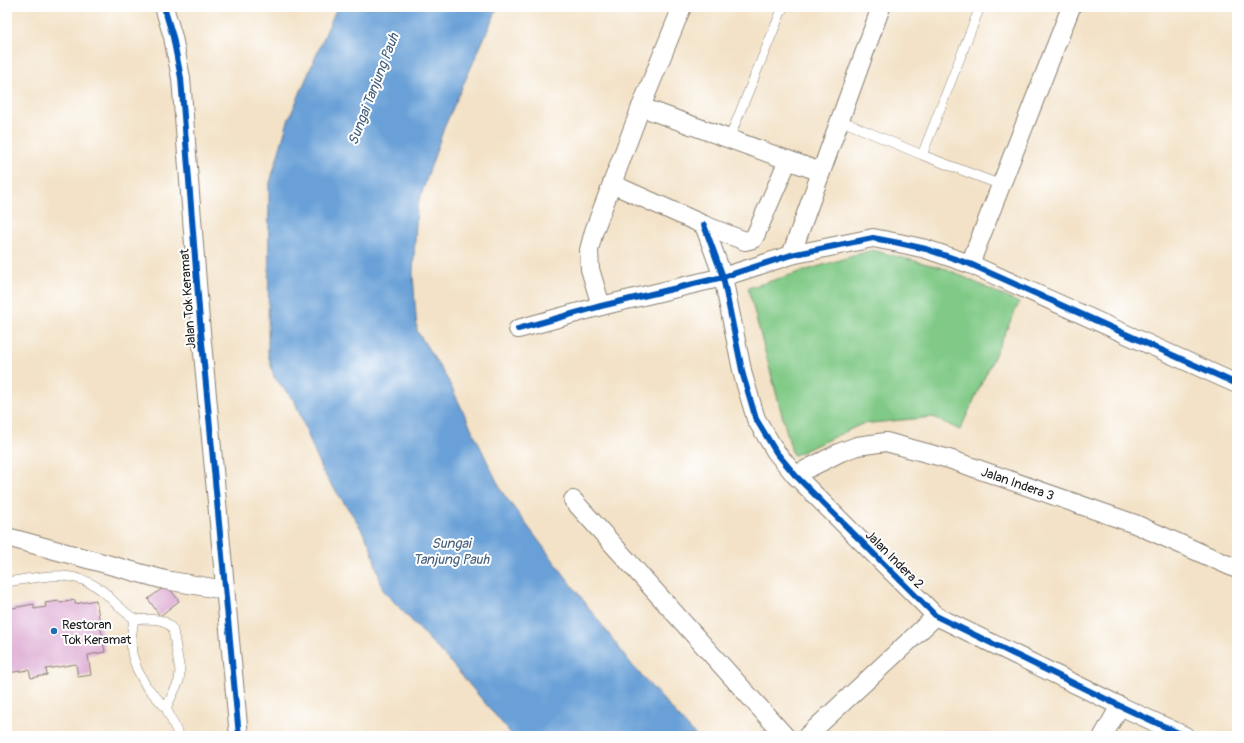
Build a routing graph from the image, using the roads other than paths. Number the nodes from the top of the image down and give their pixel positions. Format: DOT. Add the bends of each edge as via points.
graph roads {
  1 [pos="164,7"];
  2 [pos="682,7"];
  3 [pos="783,7"];
  4 [pos="881,7"];
  5 [pos="980,7"];
  6 [pos="1071,7"];
  7 [pos="641,107"];
  8 [pos="840,120"];
  9 [pos="729,139"];
  10 [pos="922,155"];
  11 [pos="788,160"];
  12 [pos="821,172"];
  13 [pos="612,184"];
  14 [pos="1001,185"];
  15 [pos="704,225"];
  16 [pos="791,255"];
  17 [pos="970,264"];
  18 [pos="723,277"];
  19 [pos="601,306"];
  20 [pos="518,329"];
  21 [pos="1237,384"];
  22 [pos="795,475"];
  23 [pos="573,500"];
  24 [pos="7,537"];
  25 [pos="1237,569"];
  26 [pos="7,582"];
  27 [pos="225,590"];
  28 [pos="936,616"];
  29 [pos="134,618"];
  30 [pos="1120,706"];
  31 [pos="166,708"];
  32 [pos="178,736"];
  33 [pos="239,736"];
  34 [pos="785,736"];
  35 [pos="807,736"];
  36 [pos="1103,736"];
  37 [pos="1185,736"];
  1 -- 27 [label="street, Jalan Tok Keramat" via="181,78"];
  2 -- 7 [label="street"];
  3 -- 9 [label="lane"];
  4 -- 8 [label="street"];
  5 -- 10 [label="lane"];
  6 -- 14 [label="street"];
  7 -- 9 [label="street"];
  7 -- 13 [label="street"];
  8 -- 10 [label="lane"];
  8 -- 12 [label="street"];
  9 -- 11 [label="street"];
  10 -- 14 [label="lane"];
  11 -- 12 [label="street"];
  11 -- 15 [label="street" via="753,239 745,241"];
  12 -- 16 [label="street"];
  13 -- 15 [label="street"];
  13 -- 19 [label="street" via="589,250 590,269"];
  14 -- 17 [label="street"];
  15 -- 18 [label="street, Jalan Indera 2"];
  16 -- 17 [label="street" via="873,238 926,249"];
  16 -- 18 [label="street"];
  17 -- 21 [label="street"];
  18 -- 19 [label="street"];
  18 -- 22 [label="street, Jalan Indera 2" via="743,375 756,419 776,452"];
  19 -- 20 [label="street"];
  22 -- 25 [label="street, Jalan Indera 3" via="857,446 886,442 949,458 1135,524"];
  22 -- 28 [label="street, Jalan Indera 2"];
  23 -- 34 [label="street"];
  24 -- 27 [label="street" via="165,580"];
  26 -- 29 [label="lane" via="71,576 88,581"];
  27 -- 33 [label="street, Jalan Tok Keramat"];
  28 -- 30 [label="street, Jalan Indera 2"];
  28 -- 35 [label="street"];
  29 -- 31 [label="lane" via="131,639 137,669 146,686"];
  29 -- 31 [label="lane" via="163,621 170,624 174,630 179,681"];
  30 -- 36 [label="street"];
  30 -- 37 [label="street, Jalan Indera 2"];
  31 -- 32 [label="lane"];
}
